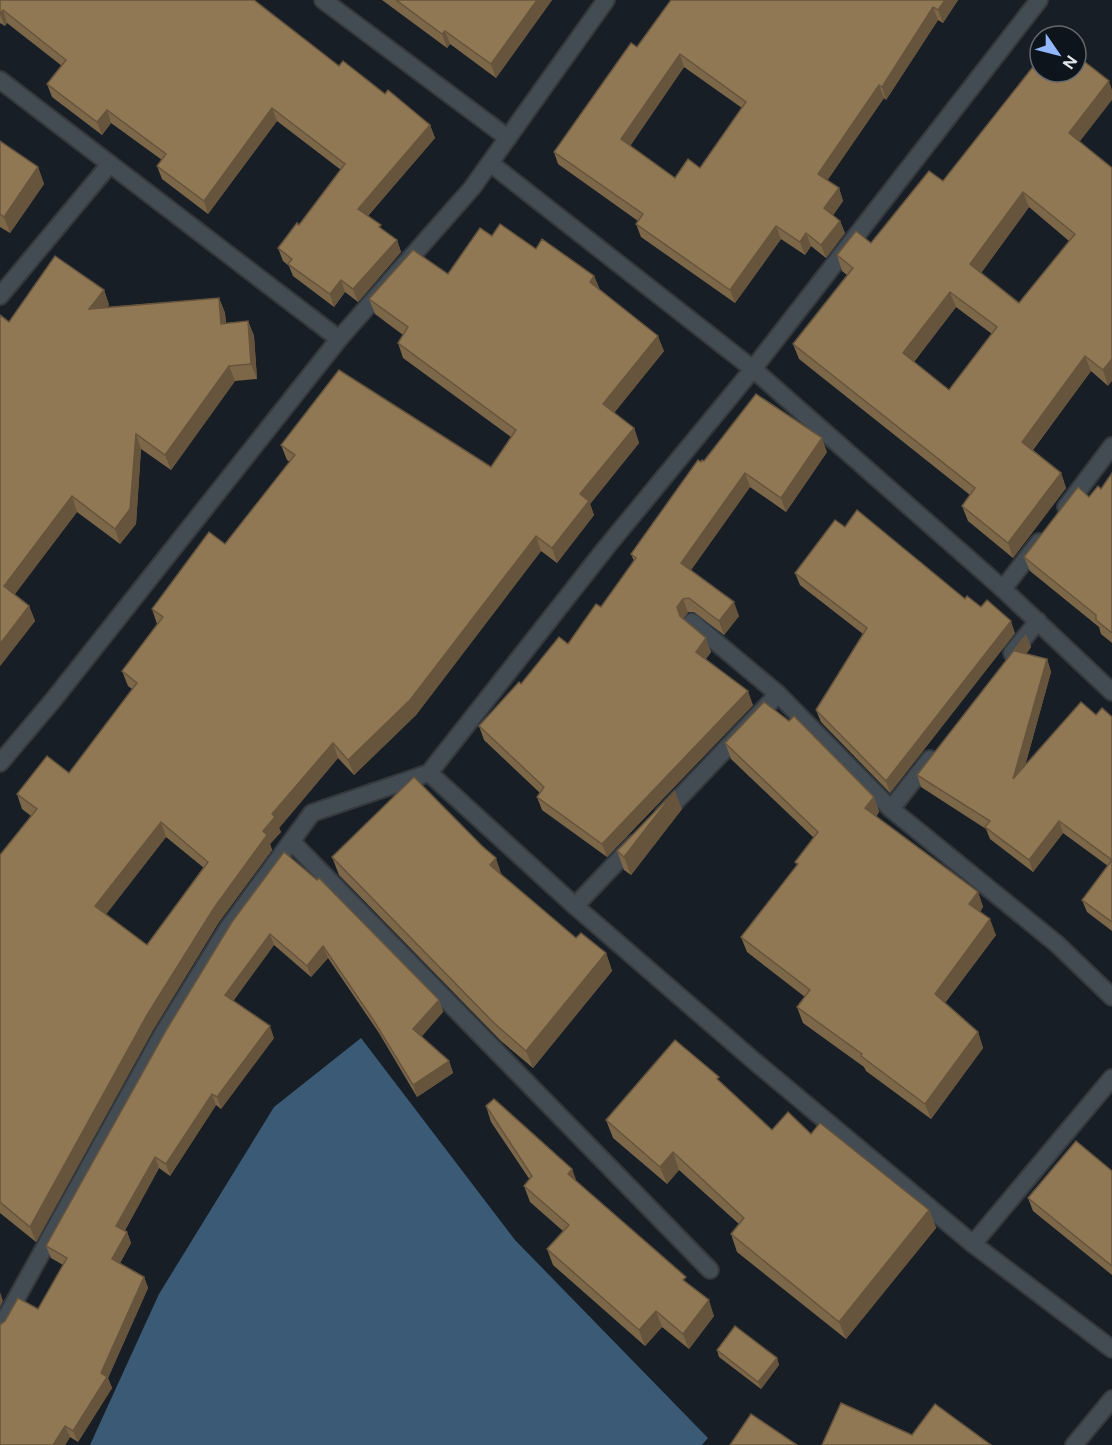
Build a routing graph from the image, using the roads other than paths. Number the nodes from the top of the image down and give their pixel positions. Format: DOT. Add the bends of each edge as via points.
graph roads {
  1 [pos="323,0"];
  2 [pos="606,0"];
  3 [pos="1039,0"];
  4 [pos="0,80"];
  5 [pos="508,138"];
  6 [pos="110,164"];
  7 [pos="490,164"];
  8 [pos="0,297"];
  9 [pos="339,339"];
  10 [pos="753,369"];
  11 [pos="1112,446"];
  12 [pos="1003,589"];
  13 [pos="1038,621"];
  14 [pos="692,622"];
  15 [pos="1001,668"];
  16 [pos="1112,692"];
  17 [pos="778,694"];
  18 [pos="942,743"];
  19 [pos="0,763"];
  20 [pos="429,773"];
  21 [pos="891,809"];
  22 [pos="292,842"];
  23 [pos="575,906"];
  24 [pos="1112,997"];
  25 [pos="1112,1078"];
  26 [pos="974,1244"];
  27 [pos="710,1270"];
  28 [pos="0,1328"];
  29 [pos="1112,1349"];
  30 [pos="1112,1399"];
  31 [pos="1074,1445"];
  1 -- 5 [label="street"];
  2 -- 5 [label="street"];
  3 -- 10 [label="street"];
  4 -- 6 [label="street"];
  5 -- 7 [label="street"];
  6 -- 8 [label="street"];
  6 -- 9 [label="street"];
  7 -- 9 [label="street"];
  7 -- 10 [label="street"];
  9 -- 19 [label="street"];
  10 -- 12 [label="street"];
  10 -- 20 [label="street"];
  11 -- 12 [label="street"];
  12 -- 13 [label="street"];
  13 -- 15 [label="street"];
  13 -- 16 [label="street"];
  14 -- 17 [label="street"];
  17 -- 21 [label="street"];
  17 -- 23 [label="street"];
  18 -- 21 [label="street"];
  20 -- 22 [label="street" via="312,813"];
  20 -- 23 [label="street"];
  21 -- 24 [label="street" via="1057,944"];
  22 -- 27 [label="street"];
  22 -- 28 [label="street" via="228,928 162,1035"];
  23 -- 26 [label="street"];
  25 -- 26 [label="street"];
  26 -- 29 [label="street"];
  30 -- 31 [label="street"];
}
